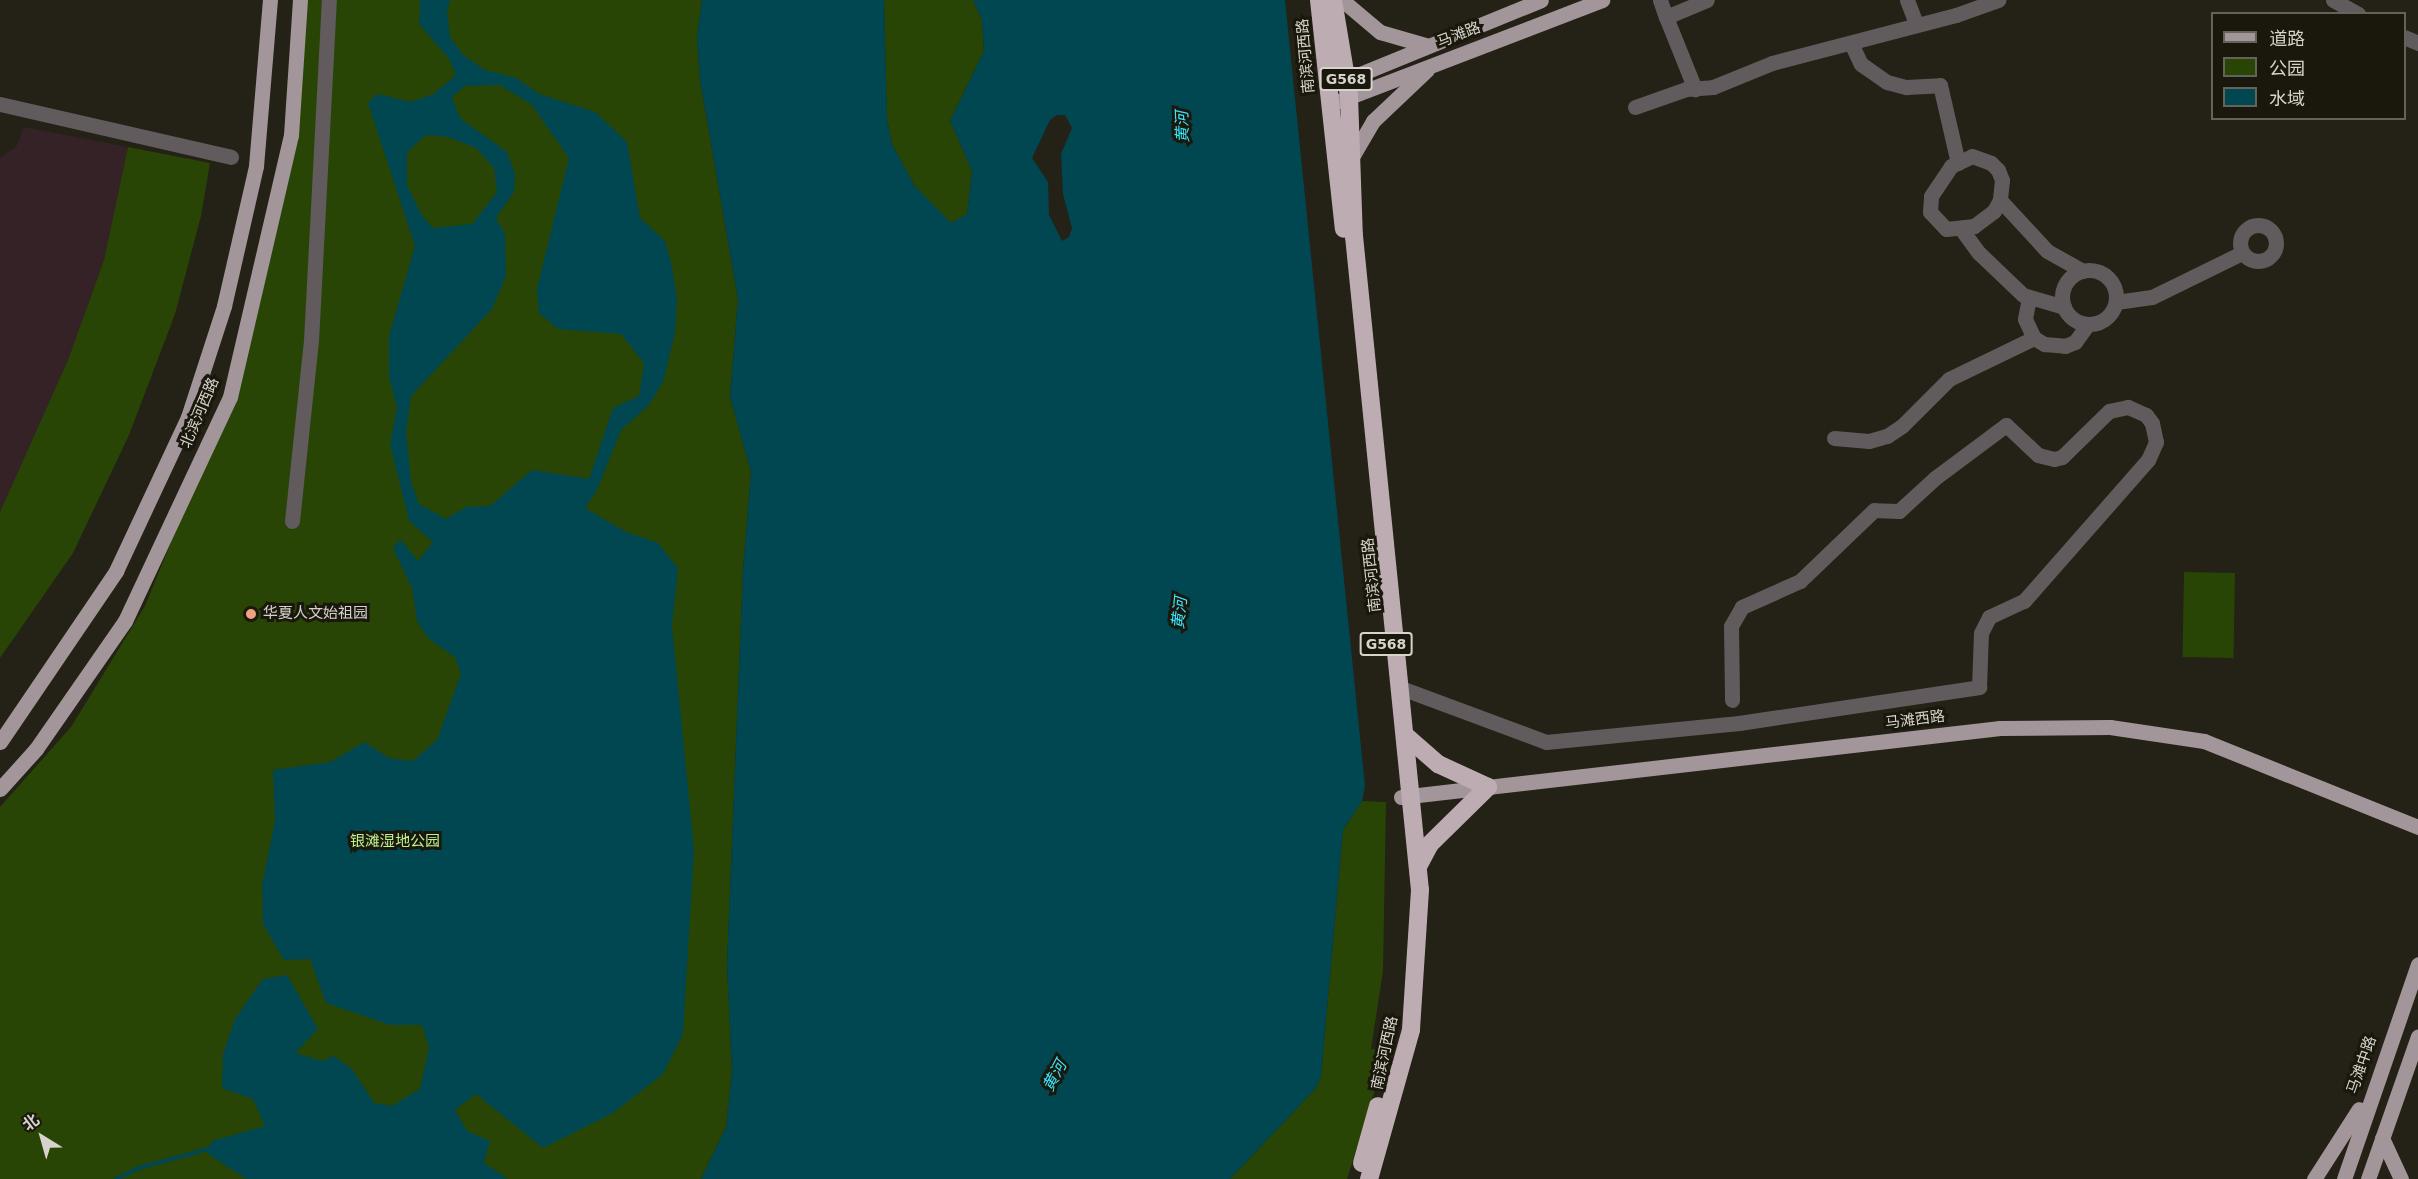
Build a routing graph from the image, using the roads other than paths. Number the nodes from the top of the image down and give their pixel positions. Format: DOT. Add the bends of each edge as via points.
graph roads {
  1 [pos="270,0"];
  2 [pos="300,0"];
  3 [pos="329,0"];
  4 [pos="1319,0"];
  5 [pos="1333,0"];
  6 [pos="1342,0"];
  7 [pos="1541,0"];
  8 [pos="1602,0"];
  9 [pos="1660,0"];
  10 [pos="1707,0"];
  11 [pos="1907,0"];
  12 [pos="1998,0"];
  13 [pos="2333,0"];
  14 [pos="2354,12"];
  15 [pos="1666,17"];
  16 [pos="1916,23"];
  17 [pos="1851,44"];
  18 [pos="1425,45"];
  19 [pos="1434,64"];
  20 [pos="1348,88"];
  21 [pos="1695,89"];
  22 [pos="1328,97"];
  23 [pos="0,104"];
  24 [pos="1635,108"];
  25 [pos="231,157"];
  26 [pos="1352,158"];
  27 [pos="1958,163"];
  28 [pos="2000,200"];
  29 [pos="1962,230"];
  30 [pos="2242,253"];
  31 [pos="2083,271"];
  32 [pos="2029,298"];
  33 [pos="2116,302"];
  34 [pos="2064,307"];
  35 [pos="2088,324"];
  36 [pos="2034,338"];
  37 [pos="1834,438"];
  38 [pos="292,521"];
  39 [pos="1401,688"];
  40 [pos="1732,700"];
  41 [pos="1406,736"];
  42 [pos="0,742"];
  43 [pos="1488,787"];
  44 [pos="0,789"];
  45 [pos="1407,796"];
  46 [pos="2418,827"];
  47 [pos="1418,867"];
  48 [pos="2418,964"];
  49 [pos="2418,1036"];
  50 [pos="2377,1074"];
  51 [pos="2382,1138"];
  52 [pos="1357,1179"];
  53 [pos="1369,1179"];
  54 [pos="2314,1179"];
  55 [pos="2344,1179"];
  56 [pos="2368,1179"];
  57 [pos="2401,1179"];
  1 -- 42 [label="main road, 北滨河西路" via="256,166 224,306 188,417 116,571"];
  2 -- 44 [label="main road, 北滨河西路" via="291,135 230,397 125,621 36,749"];
  3 -- 38 [label="street" via="311,341"];
  4 -- 22 [label="highway, 南滨河西路 / G568"];
  5 -- 20 [label="highway, 南滨河西路 / G568"];
  6 -- 18 [label="main road" via="1380,33"];
  7 -- 18 [label="main road, 马滩路"];
  8 -- 19 [label="main road, 马滩路"];
  9 -- 15 [label="street"];
  10 -- 15 [label="street"];
  11 -- 16 [label="street"];
  12 -- 16 [label="street"];
  13 -- 14 [label="street"];
  15 -- 21 [label="street"];
  16 -- 17 [label="street"];
  17 -- 21 [label="street" via="1772,63 1713,87"];
  17 -- 27 [label="street" via="1861,64 1887,82 1906,87 1940,85"];
  18 -- 20 [label="main road, 马滩路"];
  19 -- 20 [label="main road, 马滩路"];
  19 -- 26 [label="main road" via="1372,121"];
  20 -- 22 [label="main road, 马滩路"];
  20 -- 26 [label="highway, 南滨河西路 / G568"];
  21 -- 24 [label="street"];
  22 -- 45 [label="highway, 南滨河西路 / G568"];
  23 -- 25 [label="street"];
  26 -- 39 [label="highway, 南滨河西路 / G568" via="1354,236"];
  27 -- 28 [label="street" via="1972,156 1991,163 2002,180"];
  27 -- 29 [label="street" via="1935,184 1929,204 1939,225"];
  28 -- 29 [label="street" via="1985,220"];
  28 -- 31 [label="street" via="2047,251"];
  29 -- 32 [label="street" via="2006,281"];
  30 -- 33 [label="street" via="2152,297"];
  31 -- 33 [label="street" via="2105,275 2114,287"];
  31 -- 34 [label="street" via="2065,285"];
  32 -- 34 [label="street"];
  32 -- 36 [label="street" via="2025,319"];
  33 -- 35 [label="street" via="2103,321"];
  34 -- 35 [label="street" via="2074,319"];
  35 -- 36 [label="street" via="2083,334 2065,346 2044,344"];
  36 -- 37 [label="street" via="1949,379 1887,436 1860,441"];
  39 -- 40 [label="street" via="1546,742 1739,723 1978,687 1981,633 1989,617 2024,602 2148,460 2156,442 2152,423 2128,406 2109,411 2062,457 2054,459 2038,455 2006,425 1935,478 1899,511 1874,510 1800,581 1742,607 1731,626"];
  39 -- 41 [label="highway, 南滨河西路 / G568"];
  41 -- 43 [label="highway" via="1438,764"];
  41 -- 45 [label="highway, 南滨河西路 / G568"];
  43 -- 45 [label="main road, 马滩西路"];
  43 -- 46 [label="main road, 马滩西路" via="2000,728 2110,727 2204,741"];
  43 -- 47 [label="highway" via="1430,844"];
  45 -- 47 [label="highway, 南滨河西路 / G568"];
  45 -- 52 [label="highway, 南滨河西路 / G568" via="1408,890 1398,1028"];
  47 -- 53 [label="highway, 南滨河西路 / G568" via="1411,1030"];
  48 -- 50 [label="main road, 马滩中路"];
  49 -- 51 [label="main road"];
  50 -- 54 [label="main road" via="2344,1137"];
  50 -- 55 [label="main road, 马滩中路"];
  51 -- 56 [label="main road"];
  51 -- 57 [label="main road"];
}
